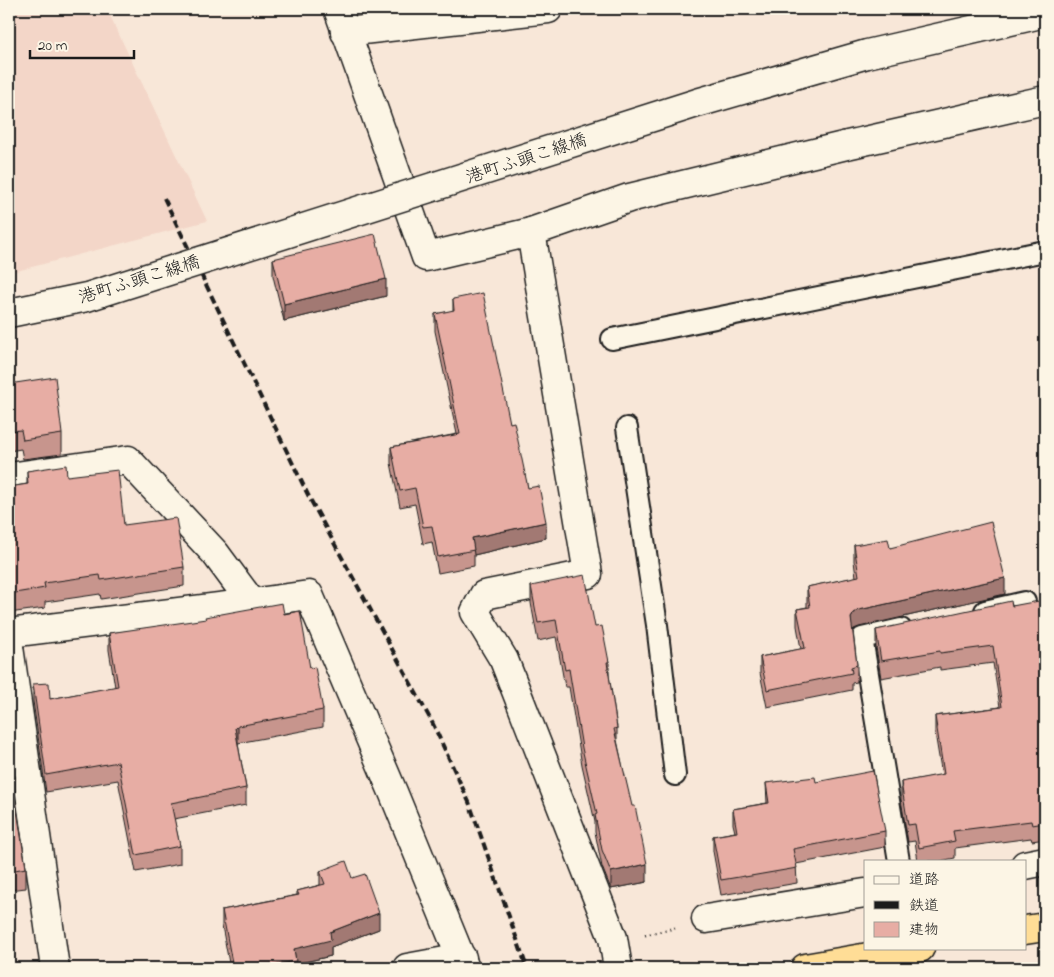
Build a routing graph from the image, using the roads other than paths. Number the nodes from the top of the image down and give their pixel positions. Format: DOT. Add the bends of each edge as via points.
graph roads {
  1 [pos="548,9"];
  2 [pos="1045,13"];
  3 [pos="341,20"];
  4 [pos="1045,100"];
  5 [pos="531,232"];
  6 [pos="1045,251"];
  7 [pos="9,313"];
  8 [pos="612,339"];
  9 [pos="627,428"];
  10 [pos="9,477"];
  11 [pos="1025,602"];
  12 [pos="252,603"];
  13 [pos="967,615"];
  14 [pos="920,625"];
  15 [pos="9,633"];
  16 [pos="9,647"];
  17 [pos="675,774"];
  18 [pos="900,860"];
  19 [pos="1045,861"];
  20 [pos="1026,864"];
  21 [pos="864,893"];
  22 [pos="706,919"];
  23 [pos="1045,926"];
  24 [pos="1026,930"];
  25 [pos="908,950"];
  26 [pos="464,963"];
  27 [pos="55,968"];
  28 [pos="408,968"];
  29 [pos="618,968"];
  30 [pos="805,968"];
  1 -- 3 [label="street"];
  2 -- 7 [label="street, 港町ふ頭こ線橋, bridge" via="867,54 697,104 87,296"];
  3 -- 5 [label="street" via="426,257"];
  4 -- 5 [label="street" via="630,198"];
  5 -- 29 [label="street" via="588,574 484,595 475,612 504,660 614,942"];
  6 -- 8 [label="lane"];
  9 -- 17 [label="lane" via="658,625"];
  10 -- 12 [label="street" via="128,460 215,553"];
  11 -- 13 [label="lane"];
  12 -- 15 [label="street"];
  12 -- 26 [label="street" via="309,595"];
  14 -- 18 [label="lane" via="862,638"];
  16 -- 27 [label="street"];
  19 -- 20 [label="street"];
  21 -- 22 [label="street"];
  23 -- 24 [label="highway"];
  25 -- 30 [label="highway"];
  26 -- 28 [label="street"];
}
